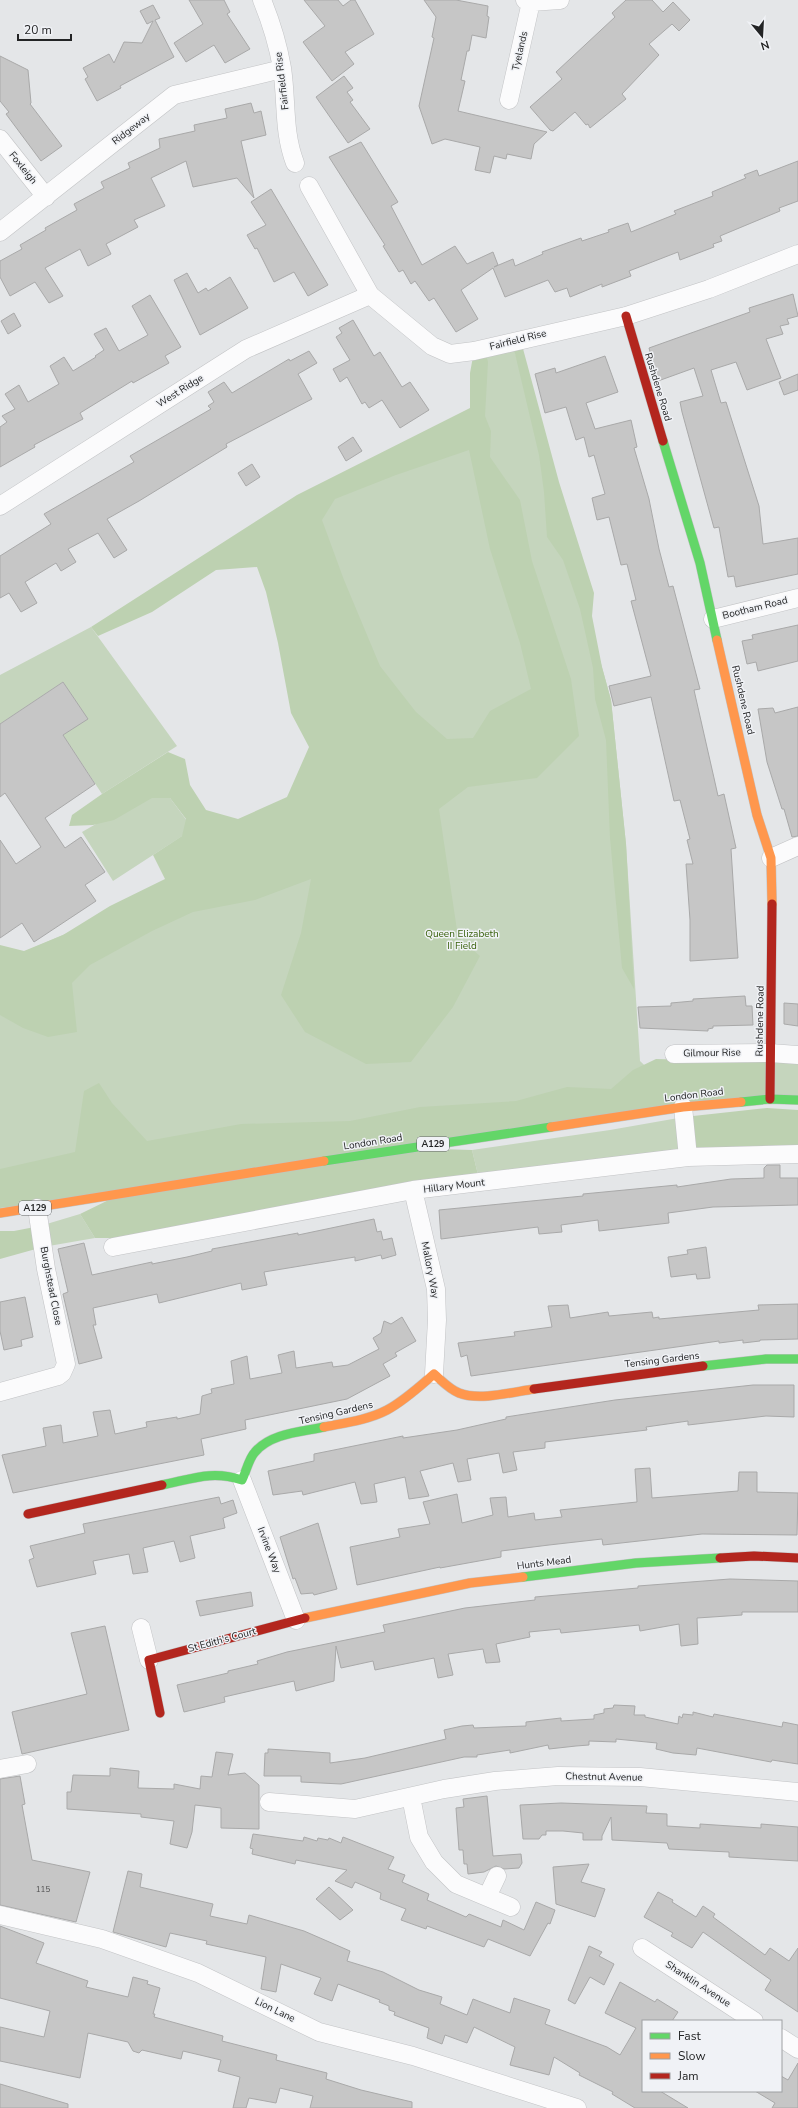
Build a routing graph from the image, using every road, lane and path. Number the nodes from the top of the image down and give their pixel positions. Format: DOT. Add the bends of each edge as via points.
graph roads {
  1 [pos="262,0"];
  2 [pos="560,0"];
  3 [pos="528,1"];
  4 [pos="282,69"];
  5 [pos="509,100"];
  6 [pos="0,139"];
  7 [pos="295,163"];
  8 [pos="309,186"];
  9 [pos="46,197"];
  10 [pos="0,232"];
  11 [pos="798,254"];
  12 [pos="370,295"];
  13 [pos="626,316"];
  14 [pos="0,506"];
  15 [pos="798,598"];
  16 [pos="713,619"];
  17 [pos="798,846"];
  18 [pos="771,858"];
  19 [pos="770,1052"];
  20 [pos="674,1054"];
  21 [pos="798,1055"];
  22 [pos="770,1099"];
  23 [pos="798,1100"];
  24 [pos="683,1107"];
  25 [pos="798,1154"];
  26 [pos="688,1157"];
  27 [pos="413,1190"];
  28 [pos="37,1208"];
  29 [pos="0,1213"];
  30 [pos="113,1247"];
  31 [pos="798,1359"];
  32 [pos="434,1374"];
  33 [pos="0,1392"];
  34 [pos="242,1480"];
  35 [pos="28,1514"];
  36 [pos="798,1558"];
  37 [pos="296,1620"];
  38 [pos="141,1628"];
  39 [pos="149,1660"];
  40 [pos="160,1714"];
  41 [pos="27,1764"];
  42 [pos="0,1768"];
  43 [pos="798,1792"];
  44 [pos="411,1797"];
  45 [pos="269,1802"];
  46 [pos="497,1876"];
  47 [pos="487,1897"];
  48 [pos="511,1907"];
  49 [pos="0,1915"];
  50 [pos="642,1948"];
  51 [pos="752,2020"];
  52 [pos="782,2039"];
  53 [pos="798,2049"];
  54 [pos="577,2108"];
  1 -- 4 [label="street, Fairfield Rise" via="273,27"];
  2 -- 3 [label="street, Tyelands"];
  3 -- 5 [label="street, Tyelands"];
  4 -- 7 [label="street, Fairfield Rise" via="287,135"];
  4 -- 9 [label="street, Ridgeway" via="174,95"];
  6 -- 9 [label="street, Foxleigh"];
  8 -- 12 [label="street, Fairfield Rise"];
  9 -- 10 [label="street, Ridgeway"];
  11 -- 13 [label="street, Fairfield Rise" via="709,289"];
  12 -- 13 [label="street, Fairfield Rise" via="432,346 450,354 474,351"];
  12 -- 14 [label="street, West Ridge" via="246,349"];
  13 -- 16 [label="street, Rushdene Road" via="700,563"];
  15 -- 16 [label="street, Bootham Road"];
  16 -- 18 [label="street, Rushdene Road" via="757,815"];
  17 -- 18 [label="street"];
  18 -- 19 [label="street, Rushdene Road" via="773,935"];
  19 -- 20 [label="street, Gilmour Rise"];
  19 -- 21 [label="street, Gilmour Rise"];
  19 -- 22 [label="street, Rushdene Road"];
  22 -- 23 [label="street, London Road / A129"];
  22 -- 24 [label="street, London Road / A129"];
  24 -- 26 [label="street"];
  24 -- 28 [label="street, London Road / A129" via="365,1154"];
  25 -- 26 [label="street, Hillary Mount"];
  26 -- 27 [label="street, Hillary Mount"];
  27 -- 30 [label="street, Hillary Mount"];
  27 -- 32 [label="street, Mallory Way" via="436,1290"];
  28 -- 29 [label="street, London Road / A129"];
  28 -- 33 [label="street, Burghstead Close" via="46,1269 66,1364 58,1376"];
  31 -- 32 [label="street, Tensing Gardens" via="766,1359 467,1397 453,1391"];
  32 -- 34 [label="street, Tensing Gardens" via="386,1411 352,1422 279,1436 266,1443 254,1452"];
  34 -- 35 [label="street" via="213,1474"];
  34 -- 37 [label="street, Irvine Way"];
  36 -- 37 [label="street, Hunts Mead" via="754,1556 636,1563 478,1582"];
  37 -- 39 [label="street, St Edith's Court"];
  38 -- 39 [label="street"];
  39 -- 40 [label="street"];
  41 -- 42 [label="street"];
  43 -- 44 [label="street, Chestnut Avenue" via="640,1777 558,1776 444,1788"];
  44 -- 45 [label="street, Chestnut Avenue" via="355,1808"];
  44 -- 47 [label="street" via="419,1837 434,1862 456,1884"];
  46 -- 47 [label="street"];
  47 -- 48 [label="street"];
  49 -- 54 [label="street, Lion Lane" via="102,1939 198,1973 319,2032 413,2056"];
  50 -- 51 [label="street, Shanklin Avenue"];
  52 -- 53 [label="street"];
}
